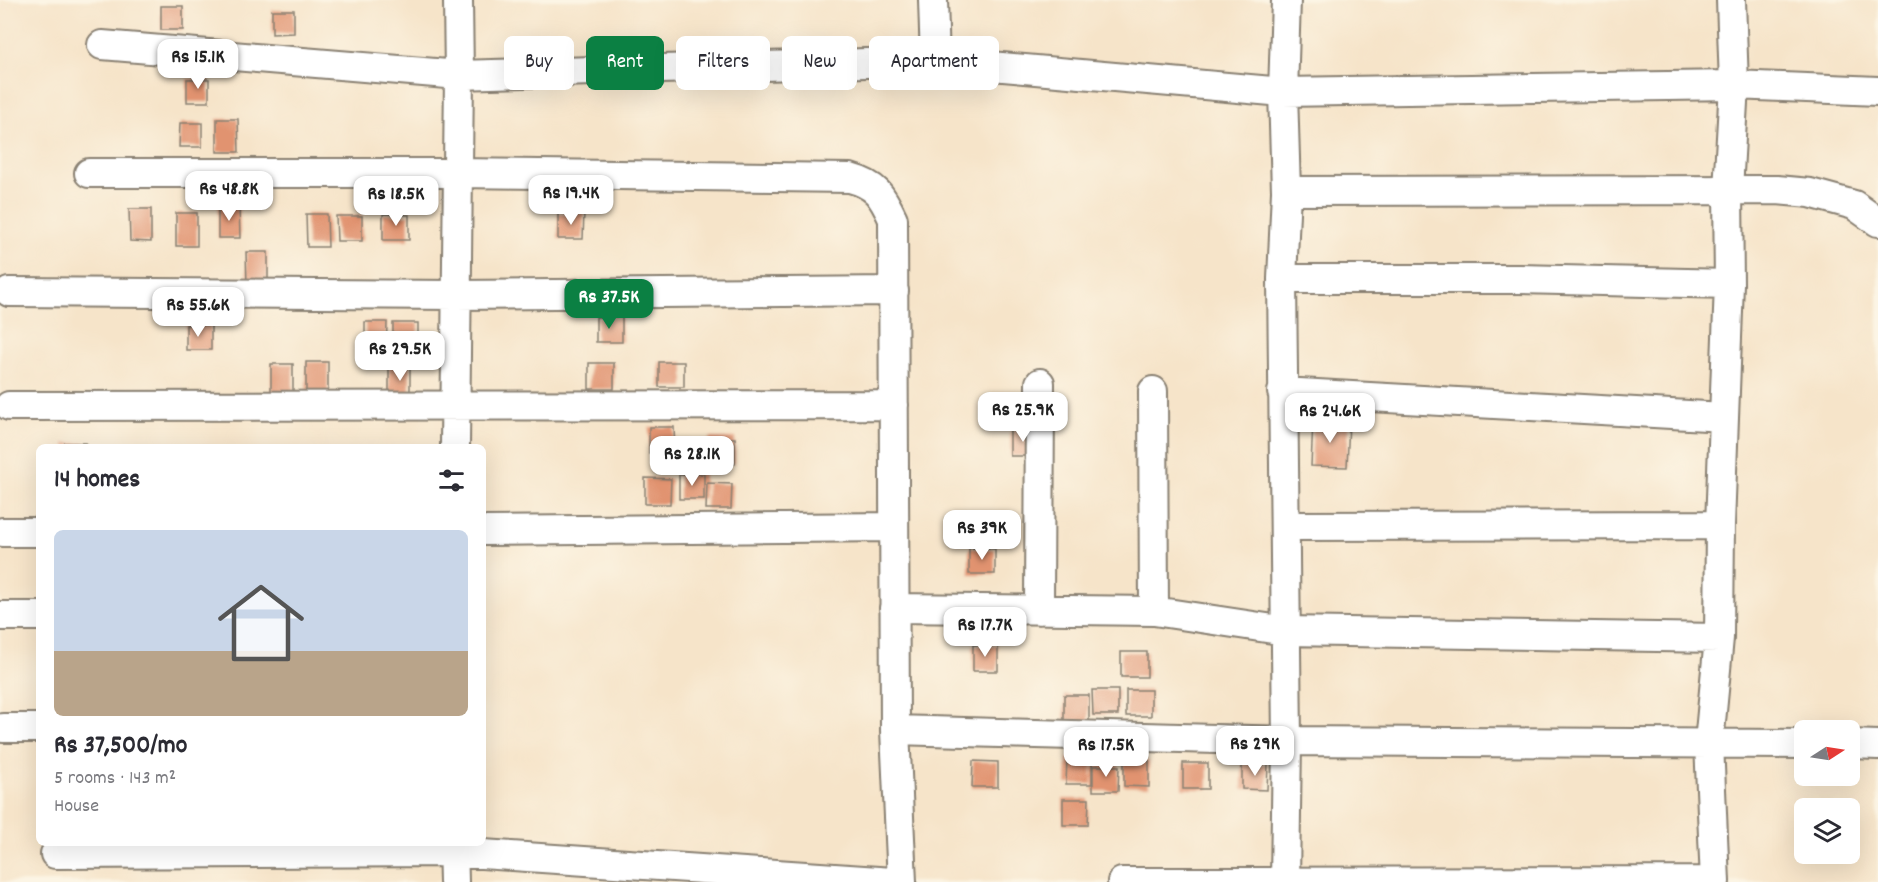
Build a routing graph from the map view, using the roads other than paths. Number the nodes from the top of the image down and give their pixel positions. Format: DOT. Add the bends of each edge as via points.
graph roads {
  1 [pos="458,0"];
  2 [pos="933,0"];
  3 [pos="1286,0"];
  4 [pos="1731,0"];
  5 [pos="934,36"];
  6 [pos="102,45"];
  7 [pos="869,63"];
  8 [pos="999,67"];
  9 [pos="459,75"];
  10 [pos="1734,85"];
  11 [pos="1878,91"];
  12 [pos="1283,92"];
  13 [pos="90,173"];
  14 [pos="458,173"];
  15 [pos="1728,190"];
  16 [pos="1286,191"];
  17 [pos="1878,222"];
  18 [pos="1282,279"];
  19 [pos="1729,284"];
  20 [pos="894,291"];
  21 [pos="9,292"];
  22 [pos="456,295"];
  23 [pos="1040,383"];
  24 [pos="1153,391"];
  25 [pos="1282,392"];
  26 [pos="456,405"];
  27 [pos="894,405"];
  28 [pos="9,406"];
  29 [pos="1724,417"];
  30 [pos="455,444"];
  31 [pos="1720,525"];
  32 [pos="894,526"];
  33 [pos="1285,526"];
  34 [pos="486,531"];
  35 [pos="3,532"];
  36 [pos="36,532"];
  37 [pos="894,608"];
  38 [pos="1039,610"];
  39 [pos="1154,611"];
  40 [pos="1,616"];
  41 [pos="36,616"];
  42 [pos="1286,631"];
  43 [pos="1719,638"];
  44 [pos="3,728"];
  45 [pos="36,728"];
  46 [pos="895,729"];
  47 [pos="1287,741"];
  48 [pos="1709,743"];
  49 [pos="1794,744"];
  50 [pos="1860,744"];
  51 [pos="1878,745"];
  52 [pos="453,848"];
  53 [pos="55,854"];
  54 [pos="1715,881"];
  55 [pos="454,882"];
  56 [pos="893,882"];
  57 [pos="902,882"];
  58 [pos="1122,882"];
  59 [pos="1286,882"];
  1 -- 9 [label="street"];
  2 -- 5 [label="street"];
  3 -- 12 [label="street"];
  4 -- 10 [label="street"];
  6 -- 9 [label="street"];
  7 -- 9 [label="street"];
  8 -- 12 [label="street"];
  9 -- 14 [label="street"];
  10 -- 11 [label="street"];
  10 -- 12 [label="street"];
  10 -- 15 [label="street"];
  12 -- 16 [label="street"];
  13 -- 14 [label="street"];
  14 -- 20 [label="street" via="850,178 866,182 882,195 893,219"];
  14 -- 22 [label="street"];
  15 -- 16 [label="street"];
  15 -- 17 [label="street" via="1810,194 1854,205"];
  15 -- 19 [label="street"];
  16 -- 18 [label="street"];
  18 -- 19 [label="street"];
  18 -- 25 [label="street"];
  19 -- 29 [label="street"];
  20 -- 22 [label="street"];
  20 -- 27 [label="street"];
  21 -- 22 [label="street"];
  22 -- 26 [label="street"];
  23 -- 38 [label="street"];
  24 -- 39 [label="street"];
  25 -- 29 [label="street"];
  25 -- 33 [label="street"];
  26 -- 27 [label="street"];
  26 -- 28 [label="street"];
  26 -- 30 [label="street"];
  27 -- 32 [label="street"];
  29 -- 31 [label="street"];
  31 -- 33 [label="street"];
  31 -- 43 [label="street"];
  32 -- 34 [label="street"];
  32 -- 37 [label="street"];
  33 -- 42 [label="street"];
  35 -- 36 [label="street"];
  37 -- 38 [label="street"];
  37 -- 46 [label="street"];
  38 -- 39 [label="street"];
  39 -- 42 [label="street"];
  40 -- 41 [label="street"];
  42 -- 43 [label="street"];
  42 -- 47 [label="street"];
  43 -- 48 [label="street"];
  44 -- 45 [label="street"];
  46 -- 47 [label="street"];
  46 -- 57 [label="street"];
  47 -- 48 [label="street"];
  47 -- 59 [label="street"];
  48 -- 49 [label="street"];
  48 -- 54 [label="street"];
  50 -- 51 [label="street"];
  52 -- 53 [label="street"];
  52 -- 55 [label="street"];
  52 -- 56 [label="street"];
  54 -- 59 [label="street"];
  58 -- 59 [label="street"];
}
